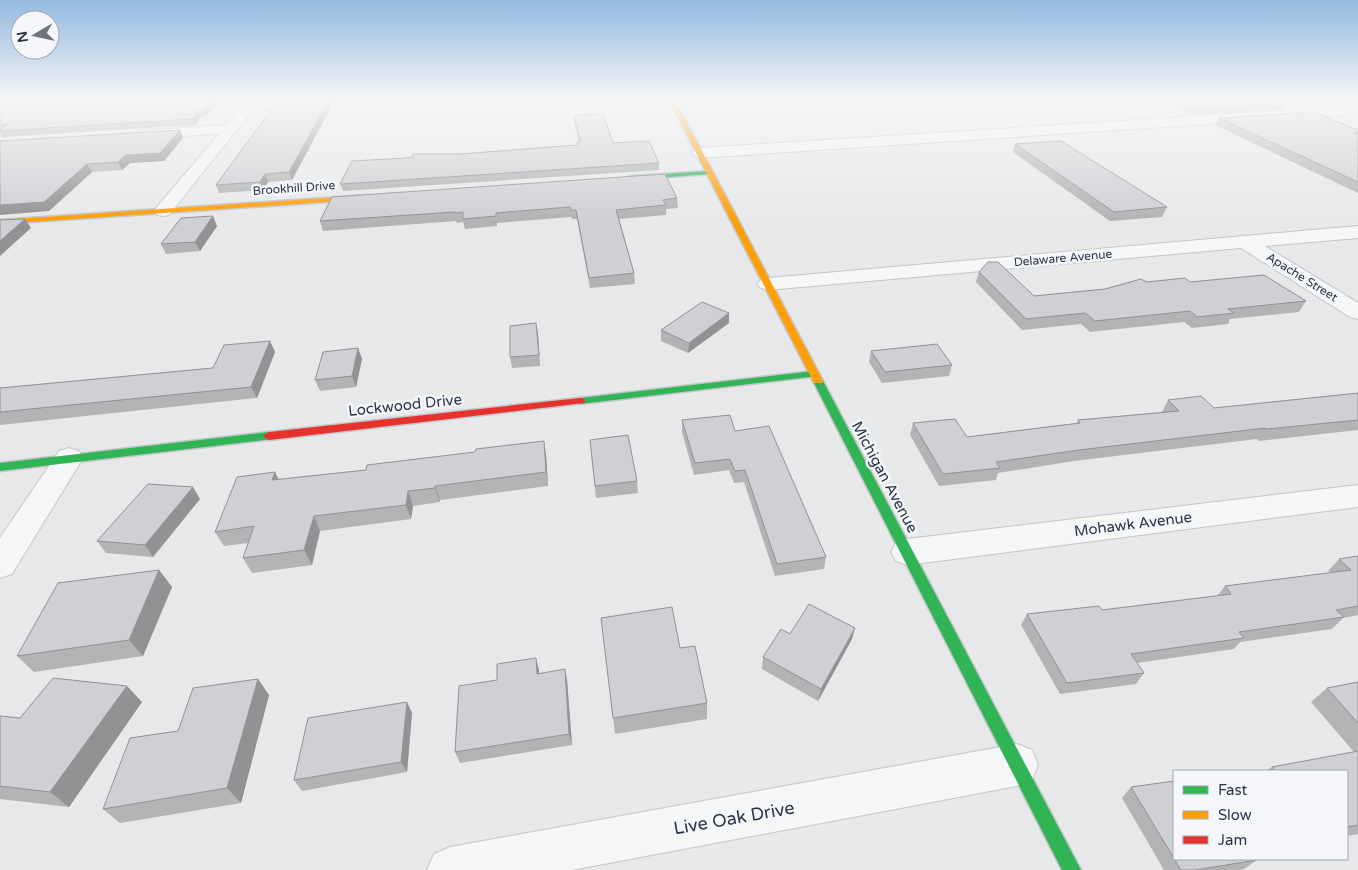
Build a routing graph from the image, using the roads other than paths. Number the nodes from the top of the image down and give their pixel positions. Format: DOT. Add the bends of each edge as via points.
graph roads {
  1 [pos="222,139"];
  2 [pos="692,139"];
  3 [pos="918,139"];
  4 [pos="700,153"];
  5 [pos="710,173"];
  6 [pos="620,179"];
  7 [pos="382,196"];
  8 [pos="163,211"];
  9 [pos="0,222"];
  10 [pos="1358,232"];
  11 [pos="1246,242"];
  12 [pos="768,284"];
  13 [pos="1358,312"];
  14 [pos="814,374"];
  15 [pos="69,458"];
  16 [pos="0,467"];
  17 [pos="1358,496"];
  18 [pos="907,552"];
  19 [pos="0,565"];
  20 [pos="1017,765"];
  21 [pos="450,870"];
  22 [pos="1072,870"];
  1 -- 8 [label="street"];
  2 -- 4 [label="street, Michigan Avenue"];
  3 -- 4 [label="street"];
  4 -- 5 [label="street, Michigan Avenue"];
  5 -- 6 [label="street"];
  5 -- 12 [label="street, Michigan Avenue"];
  7 -- 8 [label="street, Brookhill Drive"];
  8 -- 9 [label="street, Brookhill Drive"];
  10 -- 11 [label="street, Delaware Avenue"];
  11 -- 12 [label="street, Delaware Avenue"];
  11 -- 13 [label="street, Apache Street"];
  12 -- 14 [label="street, Michigan Avenue"];
  14 -- 15 [label="street, Lockwood Drive"];
  14 -- 18 [label="street, Michigan Avenue"];
  15 -- 16 [label="street, Lockwood Drive"];
  15 -- 19 [label="street"];
  17 -- 18 [label="street, Mohawk Avenue"];
  18 -- 20 [label="street, Michigan Avenue"];
  20 -- 21 [label="street, Live Oak Drive"];
  20 -- 22 [label="street, Michigan Avenue"];
}
